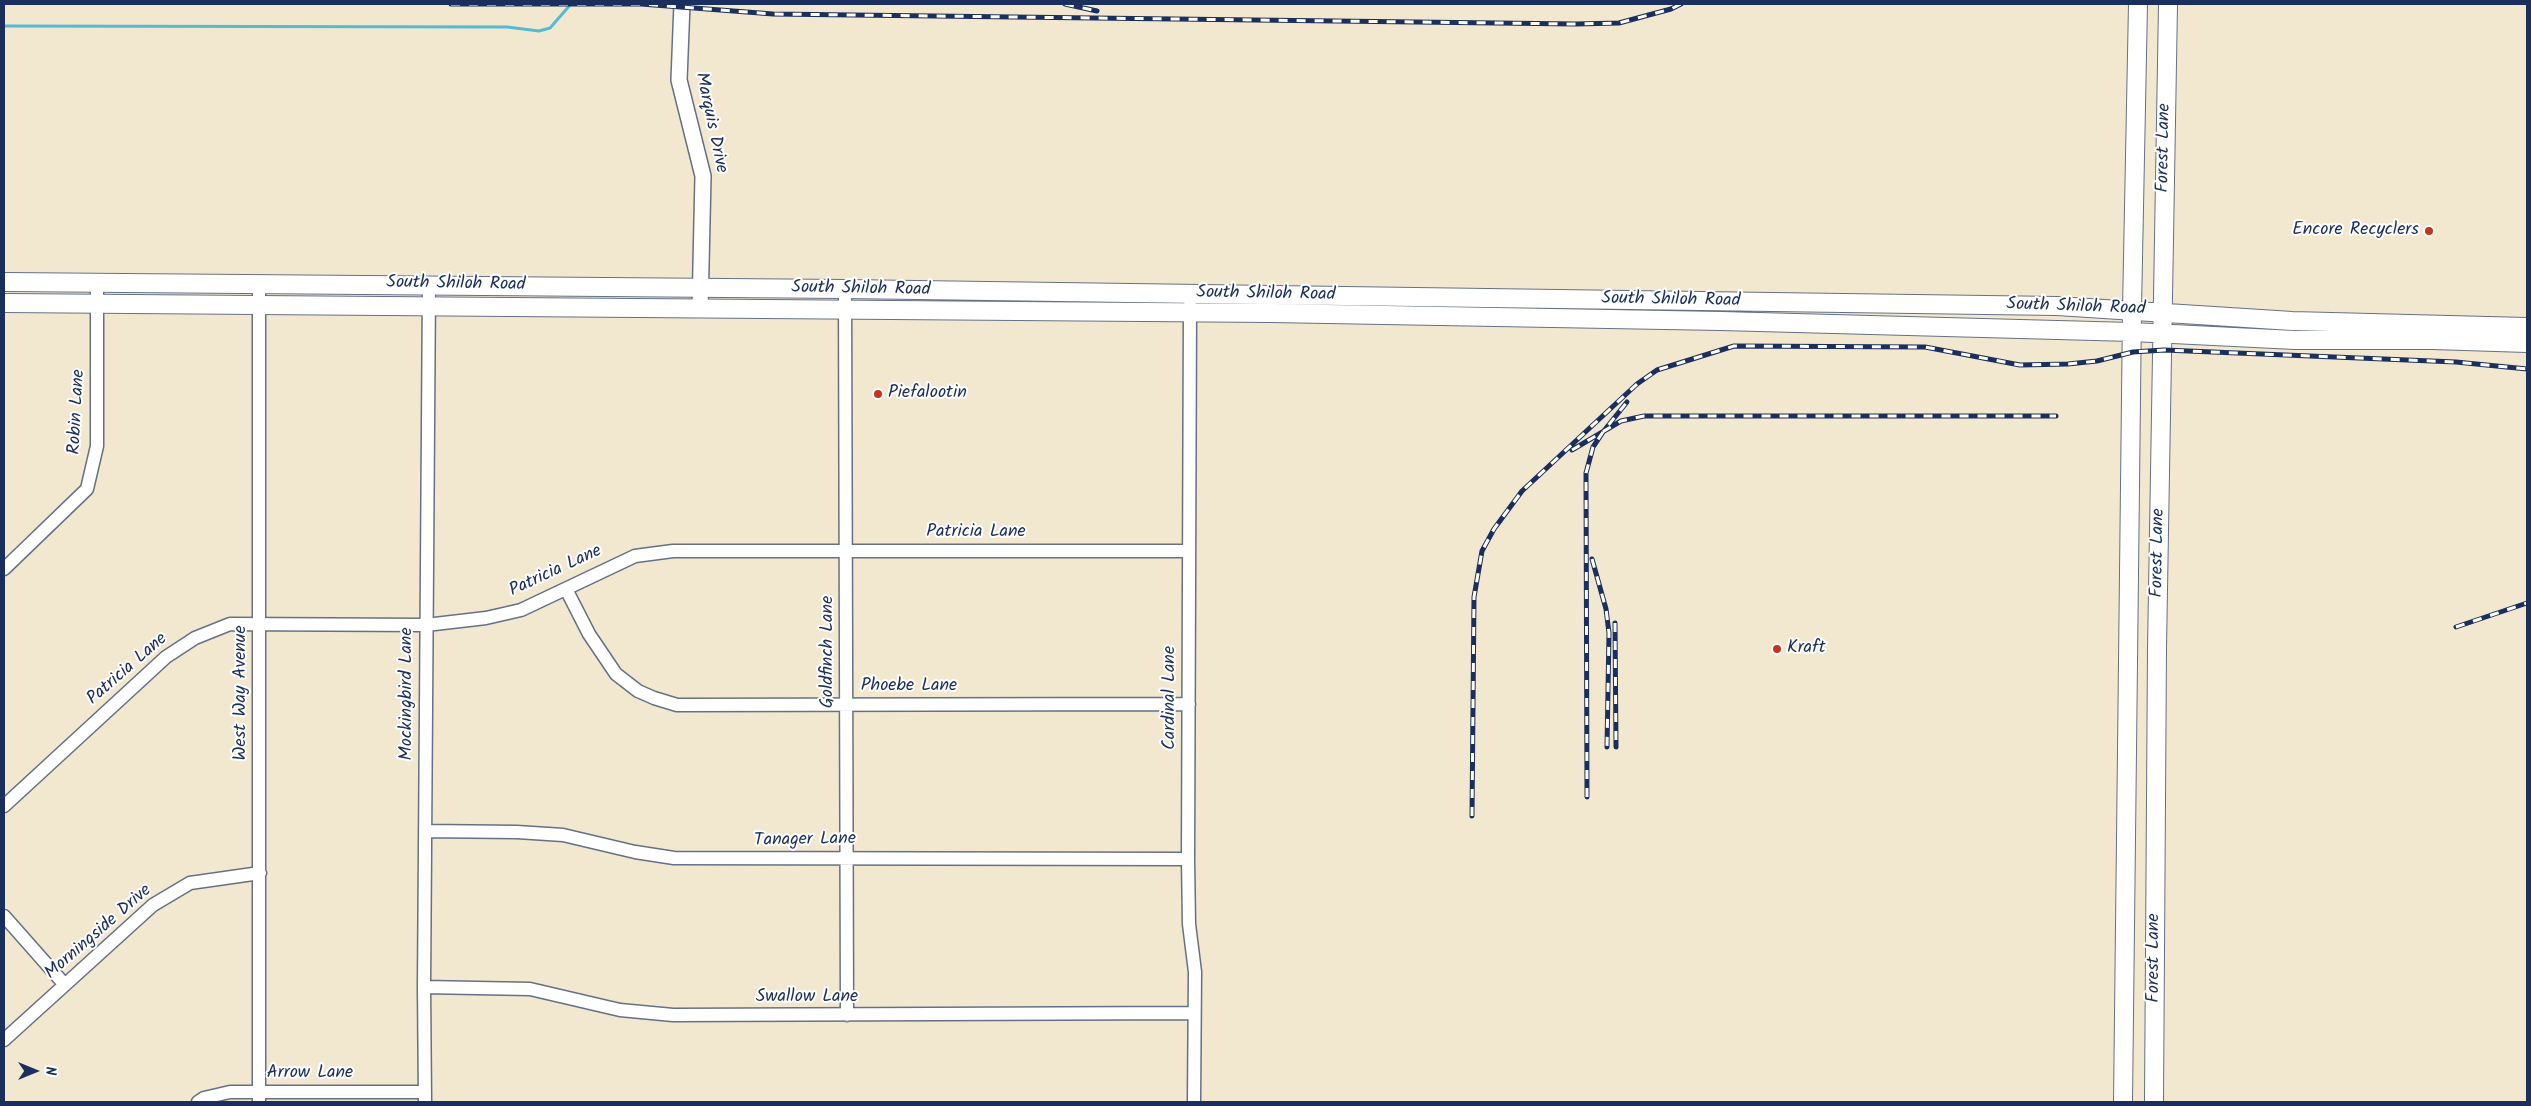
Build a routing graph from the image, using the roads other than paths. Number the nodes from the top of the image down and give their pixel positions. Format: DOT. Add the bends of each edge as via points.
graph roads {
  1 [pos="682,4"];
  2 [pos="2138,4"];
  3 [pos="2168,4"];
  4 [pos="4,282"];
  5 [pos="96,282"];
  6 [pos="259,283"];
  7 [pos="429,285"];
  8 [pos="700,288"];
  9 [pos="845,289"];
  10 [pos="1190,294"];
  11 [pos="4,303"];
  12 [pos="97,303"];
  13 [pos="260,304"];
  14 [pos="429,306"];
  15 [pos="700,309"];
  16 [pos="845,310"];
  17 [pos="2132,310"];
  18 [pos="2162,311"];
  19 [pos="1190,312"];
  20 [pos="2527,327"];
  21 [pos="2132,332"];
  22 [pos="2163,335"];
  23 [pos="2527,344"];
  24 [pos="846,550"];
  25 [pos="1190,551"];
  26 [pos="4,569"];
  27 [pos="566,589"];
  28 [pos="259,623"];
  29 [pos="426,625"];
  30 [pos="847,704"];
  31 [pos="1189,704"];
  32 [pos="4,806"];
  33 [pos="425,831"];
  34 [pos="845,858"];
  35 [pos="1188,859"];
  36 [pos="260,873"];
  37 [pos="4,916"];
  38 [pos="65,985"];
  39 [pos="424,988"];
  40 [pos="1194,1013"];
  41 [pos="847,1015"];
  42 [pos="4,1040"];
  43 [pos="259,1097"];
  44 [pos="425,1097"];
  45 [pos="198,1102"];
  46 [pos="1194,1102"];
  47 [pos="2123,1102"];
  48 [pos="2154,1102"];
  1 -- 8 [label="street, Marquis Drive" via="679,80 703,176"];
  2 -- 17 [label="main road, Forest Lane"];
  3 -- 18 [label="main road, Forest Lane"];
  4 -- 5 [label="main road, South Shiloh Road"];
  5 -- 6 [label="main road, South Shiloh Road"];
  5 -- 12 [label="street, Robin Lane"];
  6 -- 7 [label="main road, South Shiloh Road"];
  6 -- 13 [label="street, West Way Avenue"];
  7 -- 8 [label="main road, South Shiloh Road"];
  7 -- 14 [label="street, Mockingbird Lane"];
  8 -- 9 [label="main road, South Shiloh Road"];
  8 -- 15 [label="street, Marquis Drive"];
  9 -- 10 [label="main road, South Shiloh Road"];
  9 -- 16 [label="street, Goldfinch Lane"];
  10 -- 17 [label="main road, South Shiloh Road"];
  10 -- 19 [label="street, Cardinal Lane"];
  11 -- 12 [label="main road, South Shiloh Road"];
  12 -- 13 [label="main road, South Shiloh Road"];
  12 -- 26 [label="street, Robin Lane" via="96,446 87,489"];
  13 -- 14 [label="main road, South Shiloh Road"];
  13 -- 28 [label="street, West Way Avenue"];
  14 -- 15 [label="main road, South Shiloh Road"];
  14 -- 29 [label="street, Mockingbird Lane"];
  15 -- 16 [label="main road, South Shiloh Road"];
  16 -- 19 [label="main road, South Shiloh Road"];
  16 -- 24 [label="street, Goldfinch Lane"];
  17 -- 18 [label="main road, South Shiloh Road"];
  17 -- 21 [label="main road, Forest Lane"];
  18 -- 20 [label="main road, South Shiloh Road" via="2292,321"];
  18 -- 22 [label="main road, Forest Lane"];
  19 -- 21 [label="main road, South Shiloh Road"];
  19 -- 25 [label="street, Cardinal Lane"];
  21 -- 22 [label="main road, South Shiloh Road"];
  21 -- 47 [label="main road, Forest Lane"];
  22 -- 23 [label="main road, South Shiloh Road"];
  22 -- 48 [label="main road, Forest Lane"];
  24 -- 25 [label="street, Patricia Lane"];
  24 -- 27 [label="street, Patricia Lane" via="673,551 635,556"];
  24 -- 30 [label="street, Goldfinch Lane"];
  25 -- 31 [label="street, Cardinal Lane"];
  27 -- 29 [label="street, Patricia Lane" via="520,610 486,618"];
  27 -- 30 [label="street, Phoebe Lane" via="616,674 638,691 654,698 677,705"];
  28 -- 29 [label="street, Patricia Lane"];
  28 -- 32 [label="street, Patricia Lane" via="230,624 195,638 166,657"];
  28 -- 36 [label="street, West Way Avenue"];
  29 -- 33 [label="street, Mockingbird Lane"];
  30 -- 31 [label="street, Phoebe Lane"];
  30 -- 34 [label="street, Goldfinch Lane"];
  31 -- 35 [label="street, Cardinal Lane"];
  33 -- 34 [label="street, Tanager Lane" via="563,835 674,858"];
  33 -- 39 [label="street, Mockingbird Lane"];
  34 -- 35 [label="street, Tanager Lane"];
  34 -- 41 [label="street, Goldfinch Lane"];
  35 -- 40 [label="street, Cardinal Lane"];
  36 -- 38 [label="street, Morningside Drive" via="190,883 153,905"];
  36 -- 43 [label="street, West Way Avenue"];
  37 -- 38 [label="street"];
  38 -- 42 [label="street, Morningside Drive"];
  39 -- 41 [label="street, Swallow Lane" via="530,990 620,1010 673,1015"];
  39 -- 44 [label="street, Mockingbird Lane"];
  40 -- 41 [label="street, Swallow Lane"];
  40 -- 46 [label="street, Cardinal Lane"];
  43 -- 44 [label="street, Arrow Lane"];
  43 -- 45 [label="street, Arrow Lane" via="230,1092"];
}
